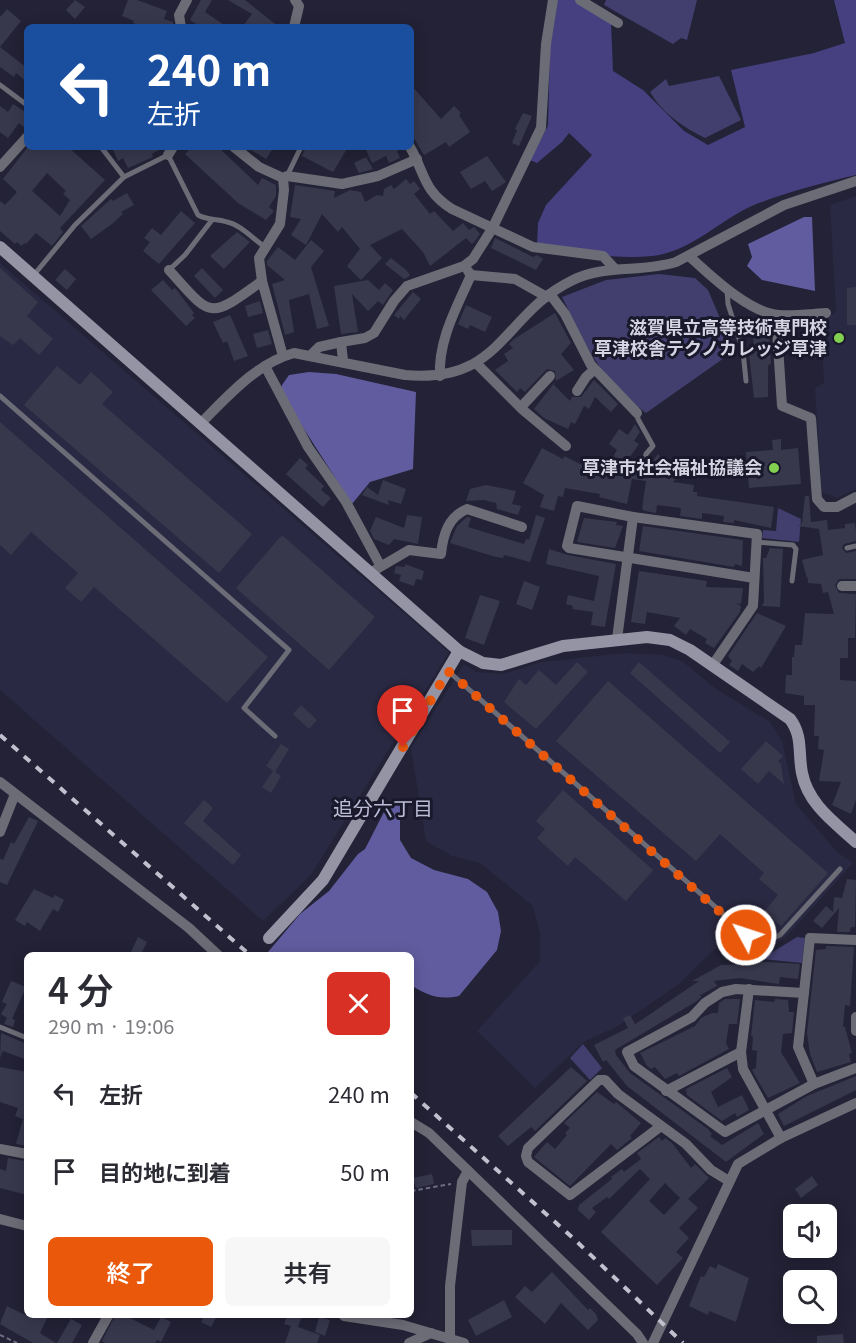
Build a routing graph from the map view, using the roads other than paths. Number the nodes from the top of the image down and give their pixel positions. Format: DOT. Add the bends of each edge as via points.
graph roads {
  1 [pos="187,0"];
  2 [pos="295,0"];
  3 [pos="554,0"];
  4 [pos="580,0"];
  5 [pos="618,22"];
  6 [pos="179,24"];
  7 [pos="295,24"];
  8 [pos="0,85"];
  9 [pos="24,103"];
  10 [pos="24,140"];
  11 [pos="103,150"];
  12 [pos="237,150"];
  13 [pos="299,150"];
  14 [pos="412,150"];
  15 [pos="171,151"];
  16 [pos="417,159"];
  17 [pos="0,166"];
  18 [pos="123,177"];
  19 [pos="285,177"];
  20 [pos="856,182"];
  21 [pos="212,220"];
  22 [pos="492,229"];
  23 [pos="0,247"];
  24 [pos="265,247"];
  25 [pos="689,256"];
  26 [pos="615,269"];
  27 [pos="169,270"];
  28 [pos="468,271"];
  29 [pos="33,276"];
  30 [pos="262,281"];
  31 [pos="727,288"];
  32 [pos="549,296"];
  33 [pos="826,313"];
  34 [pos="776,315"];
  35 [pos="341,342"];
  36 [pos="283,356"];
  37 [pos="311,356"];
  38 [pos="343,361"];
  39 [pos="476,363"];
  40 [pos="265,366"];
  41 [pos="594,370"];
  42 [pos="440,376"];
  43 [pos="550,376"];
  44 [pos="746,381"];
  45 [pos="577,391"];
  46 [pos="0,396"];
  47 [pos="520,407"];
  48 [pos="637,413"];
  49 [pos="202,422"];
  50 [pos="566,446"];
  51 [pos="644,465"];
  52 [pos="856,497"];
  53 [pos="633,517"];
  54 [pos="522,527"];
  55 [pos="756,542"];
  56 [pos="856,546"];
  57 [pos="847,548"];
  58 [pos="628,559"];
  59 [pos="375,570"];
  60 [pos="754,578"];
  61 [pos="792,580"];
  62 [pos="842,586"];
  63 [pos="856,586"];
  64 [pos="617,639"];
  65 [pos="459,651"];
  66 [pos="712,666"];
  67 [pos="448,671"];
  68 [pos="275,736"];
  69 [pos="0,782"];
  70 [pos="15,794"];
  71 [pos="0,832"];
  72 [pos="856,842"];
  73 [pos="840,869"];
  74 [pos="269,938"];
  75 [pos="856,940"];
  76 [pos="215,952"];
  77 [pos="749,989"];
  78 [pos="804,993"];
  79 [pos="856,1017"];
  80 [pos="0,1027"];
  81 [pos="856,1030"];
  82 [pos="24,1037"];
  83 [pos="741,1052"];
  84 [pos="856,1068"];
  85 [pos="814,1084"];
  86 [pos="666,1091"];
  87 [pos="856,1103"];
  88 [pos="766,1108"];
  89 [pos="414,1124"];
  90 [pos="662,1126"];
  91 [pos="781,1138"];
  92 [pos="0,1149"];
  93 [pos="24,1153"];
  94 [pos="468,1171"];
  95 [pos="729,1181"];
  96 [pos="0,1219"];
  97 [pos="24,1225"];
  98 [pos="107,1318"];
  99 [pos="354,1318"];
  100 [pos="431,1333"];
  101 [pos="450,1337"];
  102 [pos="93,1343"];
  103 [pos="409,1343"];
  104 [pos="464,1343"];
  105 [pos="643,1343"];
  106 [pos="653,1343"];
  1 -- 6 [label="street"];
  2 -- 7 [label="street" via="299,6"];
  3 -- 22 [label="street" via="546,44 541,128"];
  4 -- 5 [label="street"];
  8 -- 9 [label="lane"];
  10 -- 17 [label="street"];
  11 -- 18 [label="lane"];
  12 -- 19 [label="street"];
  13 -- 19 [label="lane"];
  14 -- 16 [label="street"];
  15 -- 18 [label="lane"];
  15 -- 21 [label="lane" via="198,215"];
  16 -- 19 [label="street" via="378,176 342,184"];
  16 -- 22 [label="street" via="424,182 442,203"];
  18 -- 29 [label="lane" via="75,225"];
  19 -- 24 [label="street" via="280,224"];
  20 -- 25 [label="street" via="784,205"];
  21 -- 24 [label="lane" via="235,225"];
  21 -- 27 [label="lane"];
  22 -- 26 [label="street" via="533,247 603,256"];
  22 -- 28 [label="street"];
  23 -- 29 [label="street"];
  24 -- 30 [label="street" via="259,258"];
  25 -- 26 [label="street" via="657,268"];
  25 -- 31 [label="street"];
  26 -- 32 [label="street" via="581,276"];
  27 -- 30 [label="street" via="202,307 212,310 231,303"];
  28 -- 32 [label="street" via="515,279"];
  28 -- 35 [label="street" via="407,286 374,333"];
  28 -- 42 [label="street" via="441,351"];
  29 -- 49 [label="street"];
  30 -- 36 [label="street"];
  31 -- 34 [label="street"];
  31 -- 44 [label="lane" via="743,351"];
  32 -- 39 [label="street"];
  32 -- 41 [label="street" via="565,314"];
  33 -- 34 [label="street"];
  34 -- 52 [label="street" via="782,406 811,418 817,499 824,507 832,508"];
  35 -- 37 [label="street" via="319,347"];
  35 -- 38 [label="street"];
  36 -- 37 [label="street"];
  36 -- 40 [label="street"];
  37 -- 38 [label="street"];
  38 -- 42 [label="street" via="405,375"];
  39 -- 42 [label="street"];
  39 -- 47 [label="street"];
  40 -- 49 [label="street"];
  40 -- 59 [label="street" via="308,447 346,502"];
  41 -- 45 [label="street"];
  41 -- 48 [label="street"];
  43 -- 47 [label="street"];
  46 -- 68 [label="lane" via="289,650 244,708"];
  47 -- 50 [label="street"];
  48 -- 51 [label="lane" via="653,446"];
  49 -- 59 [label="street"];
  53 -- 55 [label="street" via="756,533"];
  53 -- 58 [label="street"];
  53 -- 58 [label="street" via="577,506 567,546"];
  54 -- 59 [label="street" via="467,509 455,516 447,528 441,554 409,550"];
  55 -- 60 [label="street"];
  55 -- 61 [label="lane" via="793,545 796,549"];
  56 -- 57 [label="lane"];
  58 -- 60 [label="street"];
  58 -- 64 [label="street"];
  59 -- 65 [label="street"];
  60 -- 66 [label="street" via="753,606"];
  62 -- 63 [label="street"];
  64 -- 65 [label="street" via="563,646 501,665 483,663"];
  64 -- 66 [label="street" via="670,640"];
  65 -- 67 [label="street"];
  66 -- 72 [label="street" via="790,719 800,738 801,768 808,791"];
  67 -- 73 [label="lane" via="753,940 766,941 780,935"];
  67 -- 74 [label="street" via="323,880"];
  69 -- 70 [label="street"];
  70 -- 71 [label="street"];
  70 -- 76 [label="street"];
  75 -- 78 [label="street" via="811,937"];
  77 -- 78 [label="street"];
  77 -- 83 [label="street"];
  77 -- 86 [label="street" via="722,992 692,1017 627,1052 634,1066"];
  78 -- 85 [label="street" via="798,1047"];
  79 -- 81 [label="street"];
  80 -- 82 [label="lane"];
  83 -- 86 [label="street"];
  83 -- 88 [label="street" via="743,1069"];
  84 -- 85 [label="street"];
  85 -- 88 [label="street"];
  86 -- 88 [label="street" via="725,1132"];
  87 -- 91 [label="street"];
  88 -- 91 [label="street"];
  89 -- 94 [label="street" via="429,1132"];
  90 -- 90 [label="street" via="618,1094 608,1081 599,1080 528,1148 526,1156 528,1162 570,1195"];
  90 -- 95 [label="street"];
  91 -- 95 [label="street" via="741,1160"];
  92 -- 93 [label="street"];
  94 -- 101 [label="street" via="462,1182 450,1286"];
  94 -- 105 [label="street"];
  95 -- 106 [label="street"];
  96 -- 97 [label="street"];
  98 -- 102 [label="street"];
  99 -- 100 [label="street"];
  100 -- 101 [label="street"];
  100 -- 103 [label="street"];
  101 -- 104 [label="street"];
}
